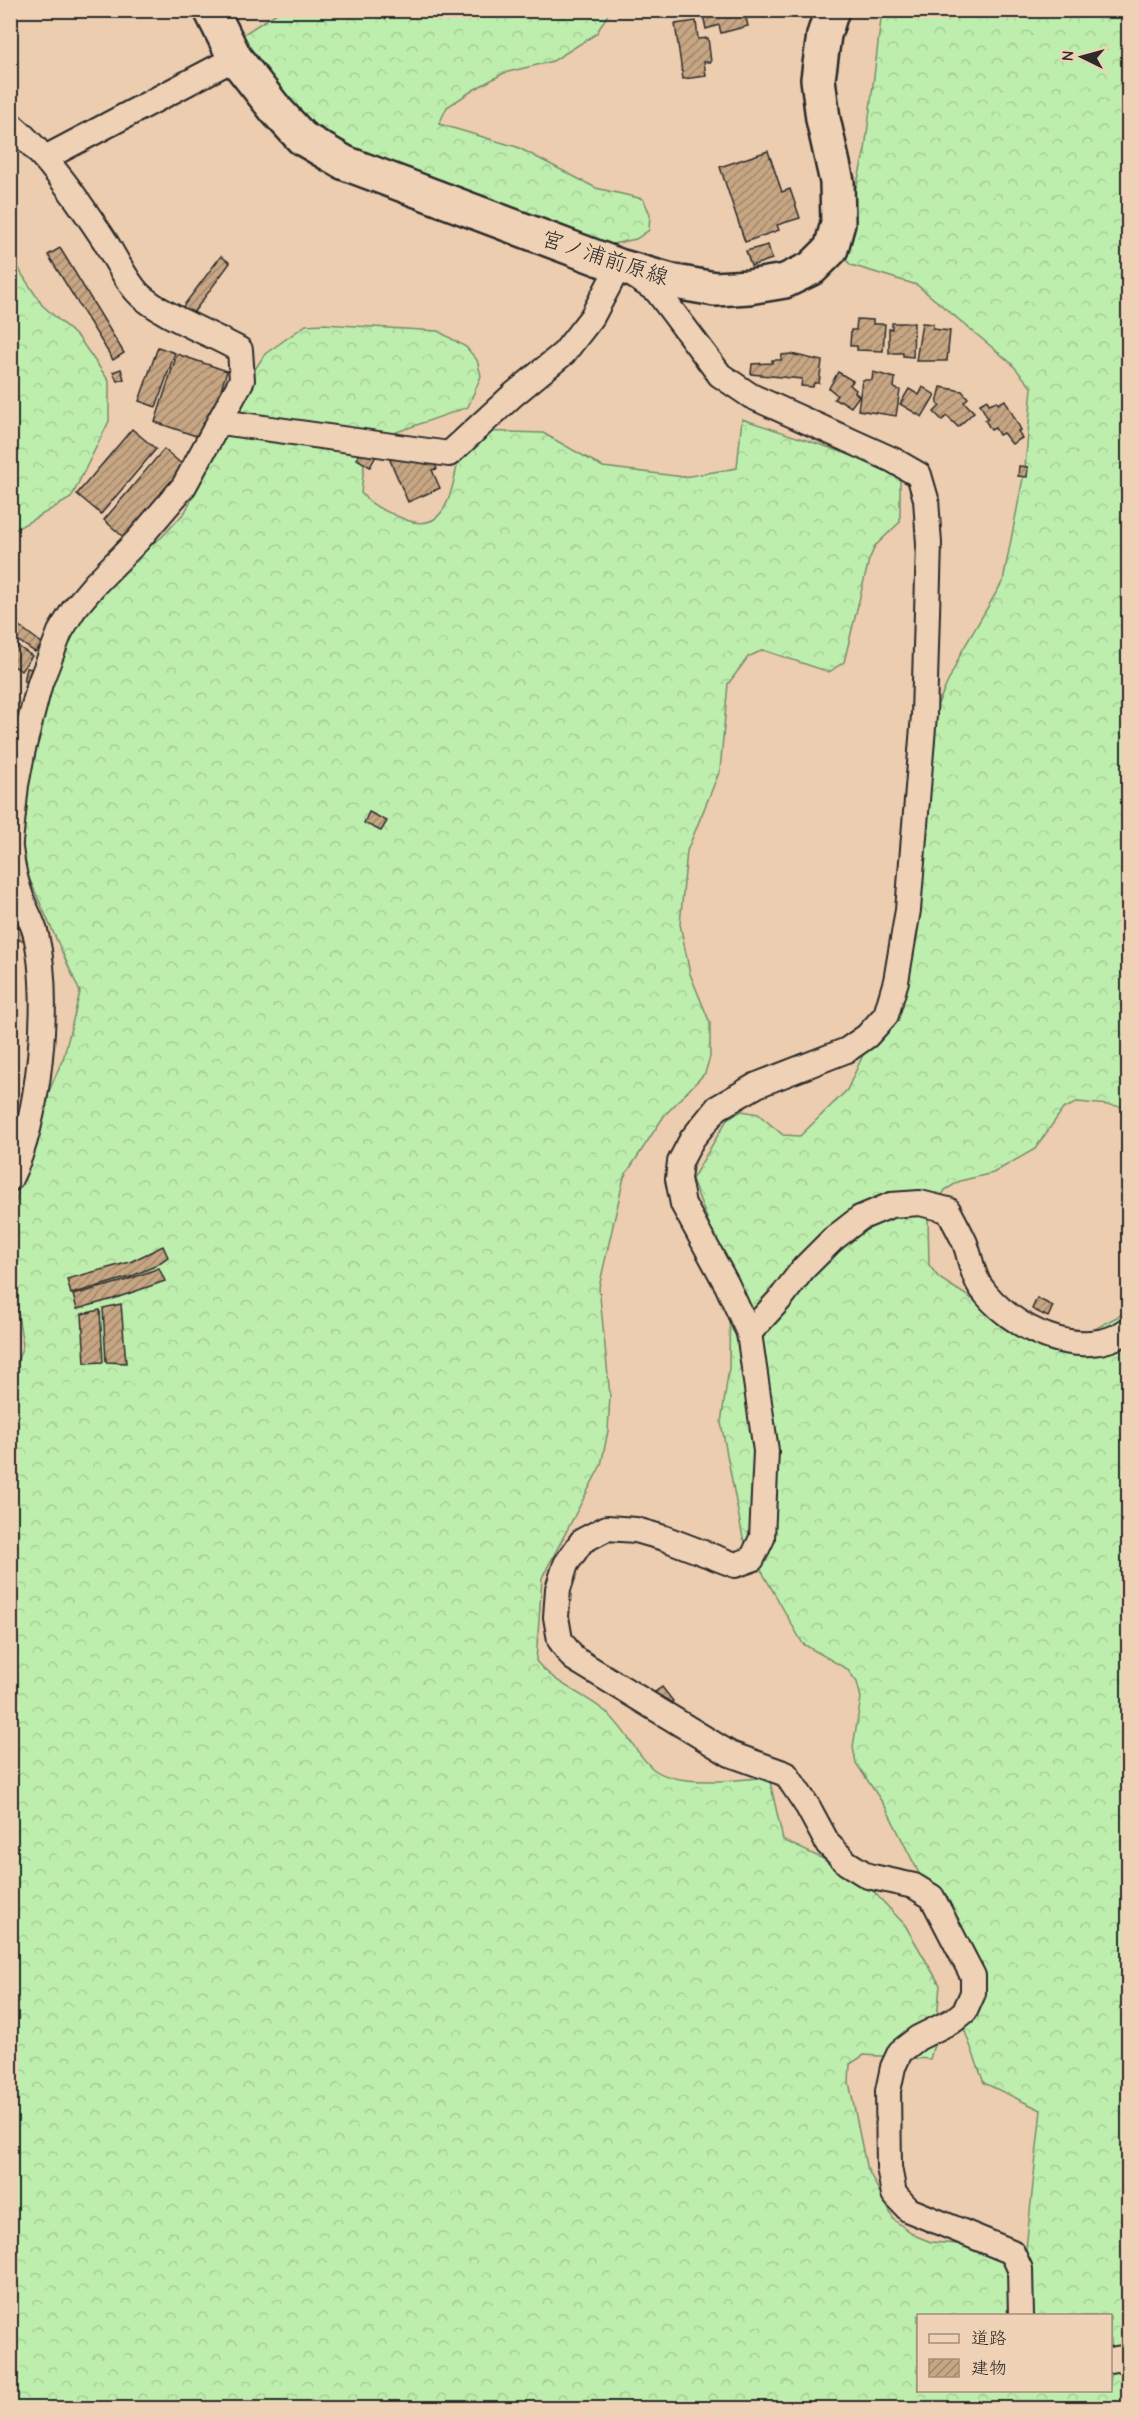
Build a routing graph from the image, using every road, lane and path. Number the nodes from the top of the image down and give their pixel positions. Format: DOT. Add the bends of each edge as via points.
graph roads {
  1 [pos="211,10"];
  2 [pos="832,10"];
  3 [pos="235,58"];
  4 [pos="10,124"];
  5 [pos="45,158"];
  6 [pos="619,267"];
  7 [pos="220,422"];
  8 [pos="10,842"];
  9 [pos="10,848"];
  10 [pos="10,1179"];
  11 [pos="1128,1330"];
  12 [pos="749,1333"];
  13 [pos="1021,2314"];
  14 [pos="1128,2357"];
  15 [pos="1112,2360"];
  1 -- 3 [label="main road, 宮ノ浦前原線"];
  2 -- 6 [label="main road, 宮ノ浦前原線" via="818,80 837,182 838,223 831,249 812,268 785,281 749,287 715,289"];
  3 -- 5 [label="street"];
  3 -- 6 [label="main road, 宮ノ浦前原線" via="302,138 345,164"];
  4 -- 5 [label="street"];
  5 -- 7 [label="street" via="139,295 240,350 242,380"];
  6 -- 7 [label="street" via="592,317 564,353 449,454"];
  6 -- 12 [label="street" via="657,291 720,375 752,396 919,475 926,499 924,715 908,910 886,1015 847,1050 757,1085 717,1108 692,1138 680,1162 678,1179 683,1204"];
  7 -- 8 [label="street" via="184,486 95,584 60,632 40,683 22,749"];
  9 -- 10 [label="street" via="21,897 40,952 43,999 30,1123"];
  11 -- 12 [label="street" via="1120,1337 1090,1344 1064,1342 1032,1330 1004,1311 980,1286 948,1210 920,1203 891,1205 860,1218 803,1269"];
  12 -- 13 [label="street" via="766,1451 762,1538 752,1558 735,1565 664,1538 636,1530 607,1528 582,1541 566,1564 555,1617 560,1640 573,1658 730,1754 786,1774 828,1844 847,1863 868,1876 914,1886 932,1897 974,1976 973,1993 965,2011 918,2038 900,2052 893,2067 888,2091 889,2167 894,2194 909,2210 1012,2252 1020,2269"];
  14 -- 15 [label="street"];
}
